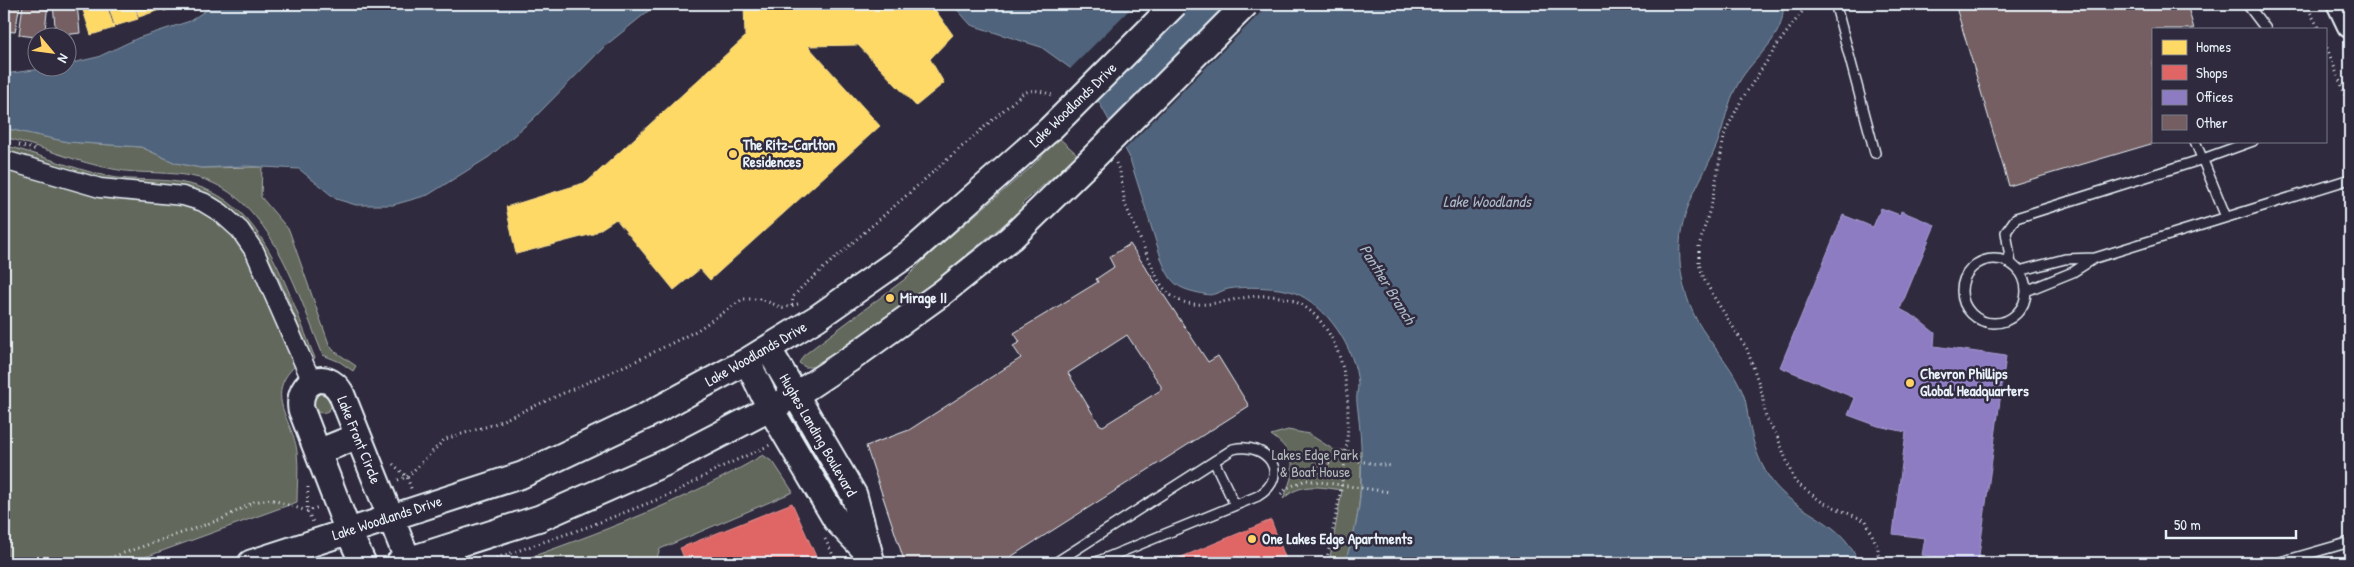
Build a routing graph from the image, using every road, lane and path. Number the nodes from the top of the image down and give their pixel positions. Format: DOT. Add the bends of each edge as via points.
graph roads {
  1 [pos="1175,4"];
  2 [pos="1246,4"];
  3 [pos="1808,4"];
  4 [pos="1838,4"];
  5 [pos="2247,4"];
  6 [pos="2306,4"];
  7 [pos="2340,4"];
  8 [pos="2350,25"];
  9 [pos="2265,28"];
  10 [pos="2318,28"];
  11 [pos="2326,46"];
  12 [pos="1058,98"];
  13 [pos="2350,117"];
  14 [pos="2195,142"];
  15 [pos="2250,142"];
  16 [pos="1875,153"];
  17 [pos="1111,157"];
  18 [pos="2203,159"];
  19 [pos="4,160"];
  20 [pos="2350,179"];
  21 [pos="2226,217"];
  22 [pos="2095,258"];
  23 [pos="2011,264"];
  24 [pos="2019,271"];
  25 [pos="2026,291"];
  26 [pos="800,304"];
  27 [pos="792,306"];
  28 [pos="768,348"];
  29 [pos="747,361"];
  30 [pos="312,382"];
  31 [pos="794,396"];
  32 [pos="770,408"];
  33 [pos="358,436"];
  34 [pos="787,437"];
  35 [pos="318,452"];
  36 [pos="1344,459"];
  37 [pos="1214,461"];
  38 [pos="1391,466"];
  39 [pos="1340,485"];
  40 [pos="378,487"];
  41 [pos="1390,492"];
  42 [pos="337,501"];
  43 [pos="1236,505"];
  44 [pos="390,518"];
  45 [pos="348,531"];
  46 [pos="2350,542"];
  47 [pos="871,559"];
  48 [pos="405,562"];
  49 [pos="95,563"];
  50 [pos="251,563"];
  51 [pos="363,563"];
  52 [pos="482,563"];
  53 [pos="1055,563"];
  54 [pos="1094,563"];
  55 [pos="1326,563"];
  56 [pos="1878,563"];
  57 [pos="2277,563"];
  1 -- 28 [label="main road, Lake Woodlands Drive, bridge" via="1050,130 912,252"];
  2 -- 31 [label="main road, bridge" via="1010,238 942,293"];
  3 -- 56 [label="path" via="1742,99 1726,132 1712,202 1698,246 1699,264 1714,297 1748,349 1766,418 1795,482 1822,502 1866,521 1878,548"];
  4 -- 16 [label="lane"];
  5 -- 9 [label="lane"];
  6 -- 10 [label="path"];
  7 -- 8 [label="main road"];
  11 -- 13 [label="path"];
  12 -- 27 [label="path" via="1029,90 1022,94 801,288 793,297"];
  14 -- 18 [label="lane"];
  15 -- 18 [label="lane"];
  17 -- 36 [label="path" via="1120,172 1125,204 1158,280 1175,299 1190,305 1246,297 1272,296 1295,300 1312,312 1326,329 1342,362 1347,383 1349,420"];
  18 -- 21 [label="lane"];
  18 -- 23 [label="lane" via="2016,218 2006,232"];
  19 -- 30 [label="street" via="100,188 183,196 222,213 240,230 255,252"];
  20 -- 21 [label="lane"];
  21 -- 22 [label="lane"];
  22 -- 24 [label="lane" via="2065,259"];
  22 -- 25 [label="lane" via="2073,272"];
  23 -- 24 [label="lane"];
  23 -- 25 [label="lane" via="1991,259 1972,268 1962,286 1966,307 1982,321 2002,322 2020,310"];
  24 -- 25 [label="lane"];
  26 -- 27 [label="path"];
  27 -- 40 [label="path" via="783,308 761,299 743,299 696,331 640,360 492,425 445,439 407,477"];
  28 -- 29 [label="main road, Lake Woodlands Drive"];
  28 -- 31 [label="main road, Hughes Landing Boulevard"];
  29 -- 32 [label="main road, Hughes Landing Boulevard"];
  29 -- 44 [label="main road, Lake Woodlands Drive" via="646,416 522,476"];
  30 -- 33 [label="main road, Lake Front Circle" via="327,381 338,387"];
  30 -- 35 [label="main road" via="303,390 300,403"];
  31 -- 32 [label="main road"];
  31 -- 47 [label="main road, Hughes Landing Boulevard" via="854,495"];
  32 -- 34 [label="main road, Hughes Landing Boulevard"];
  32 -- 48 [label="main road" via="667,462 540,518"];
  33 -- 35 [label="main road"];
  33 -- 40 [label="main road, Lake Front Circle"];
  34 -- 47 [label="main road, Hughes Landing Boulevard" via="836,520"];
  34 -- 52 [label="path" via="718,468 674,493"];
  35 -- 42 [label="main road"];
  36 -- 38 [label="path"];
  36 -- 39 [label="path"];
  37 -- 43 [label="lane"];
  37 -- 43 [label="lane" via="1244,446 1254,448 1271,461 1275,470 1273,482 1265,492"];
  37 -- 53 [label="lane"];
  39 -- 41 [label="path"];
  39 -- 55 [label="path"];
  40 -- 44 [label="main road, Lake Front Circle"];
  42 -- 45 [label="main road"];
  42 -- 49 [label="path" via="307,511 270,500 254,502 222,520"];
  43 -- 54 [label="lane"];
  44 -- 45 [label="main road, Lake Woodlands Drive"];
  44 -- 48 [label="main road, Lake Front Circle"];
  45 -- 50 [label="main road, Lake Woodlands Drive"];
  45 -- 51 [label="main road"];
  46 -- 57 [label="lane"];
}
